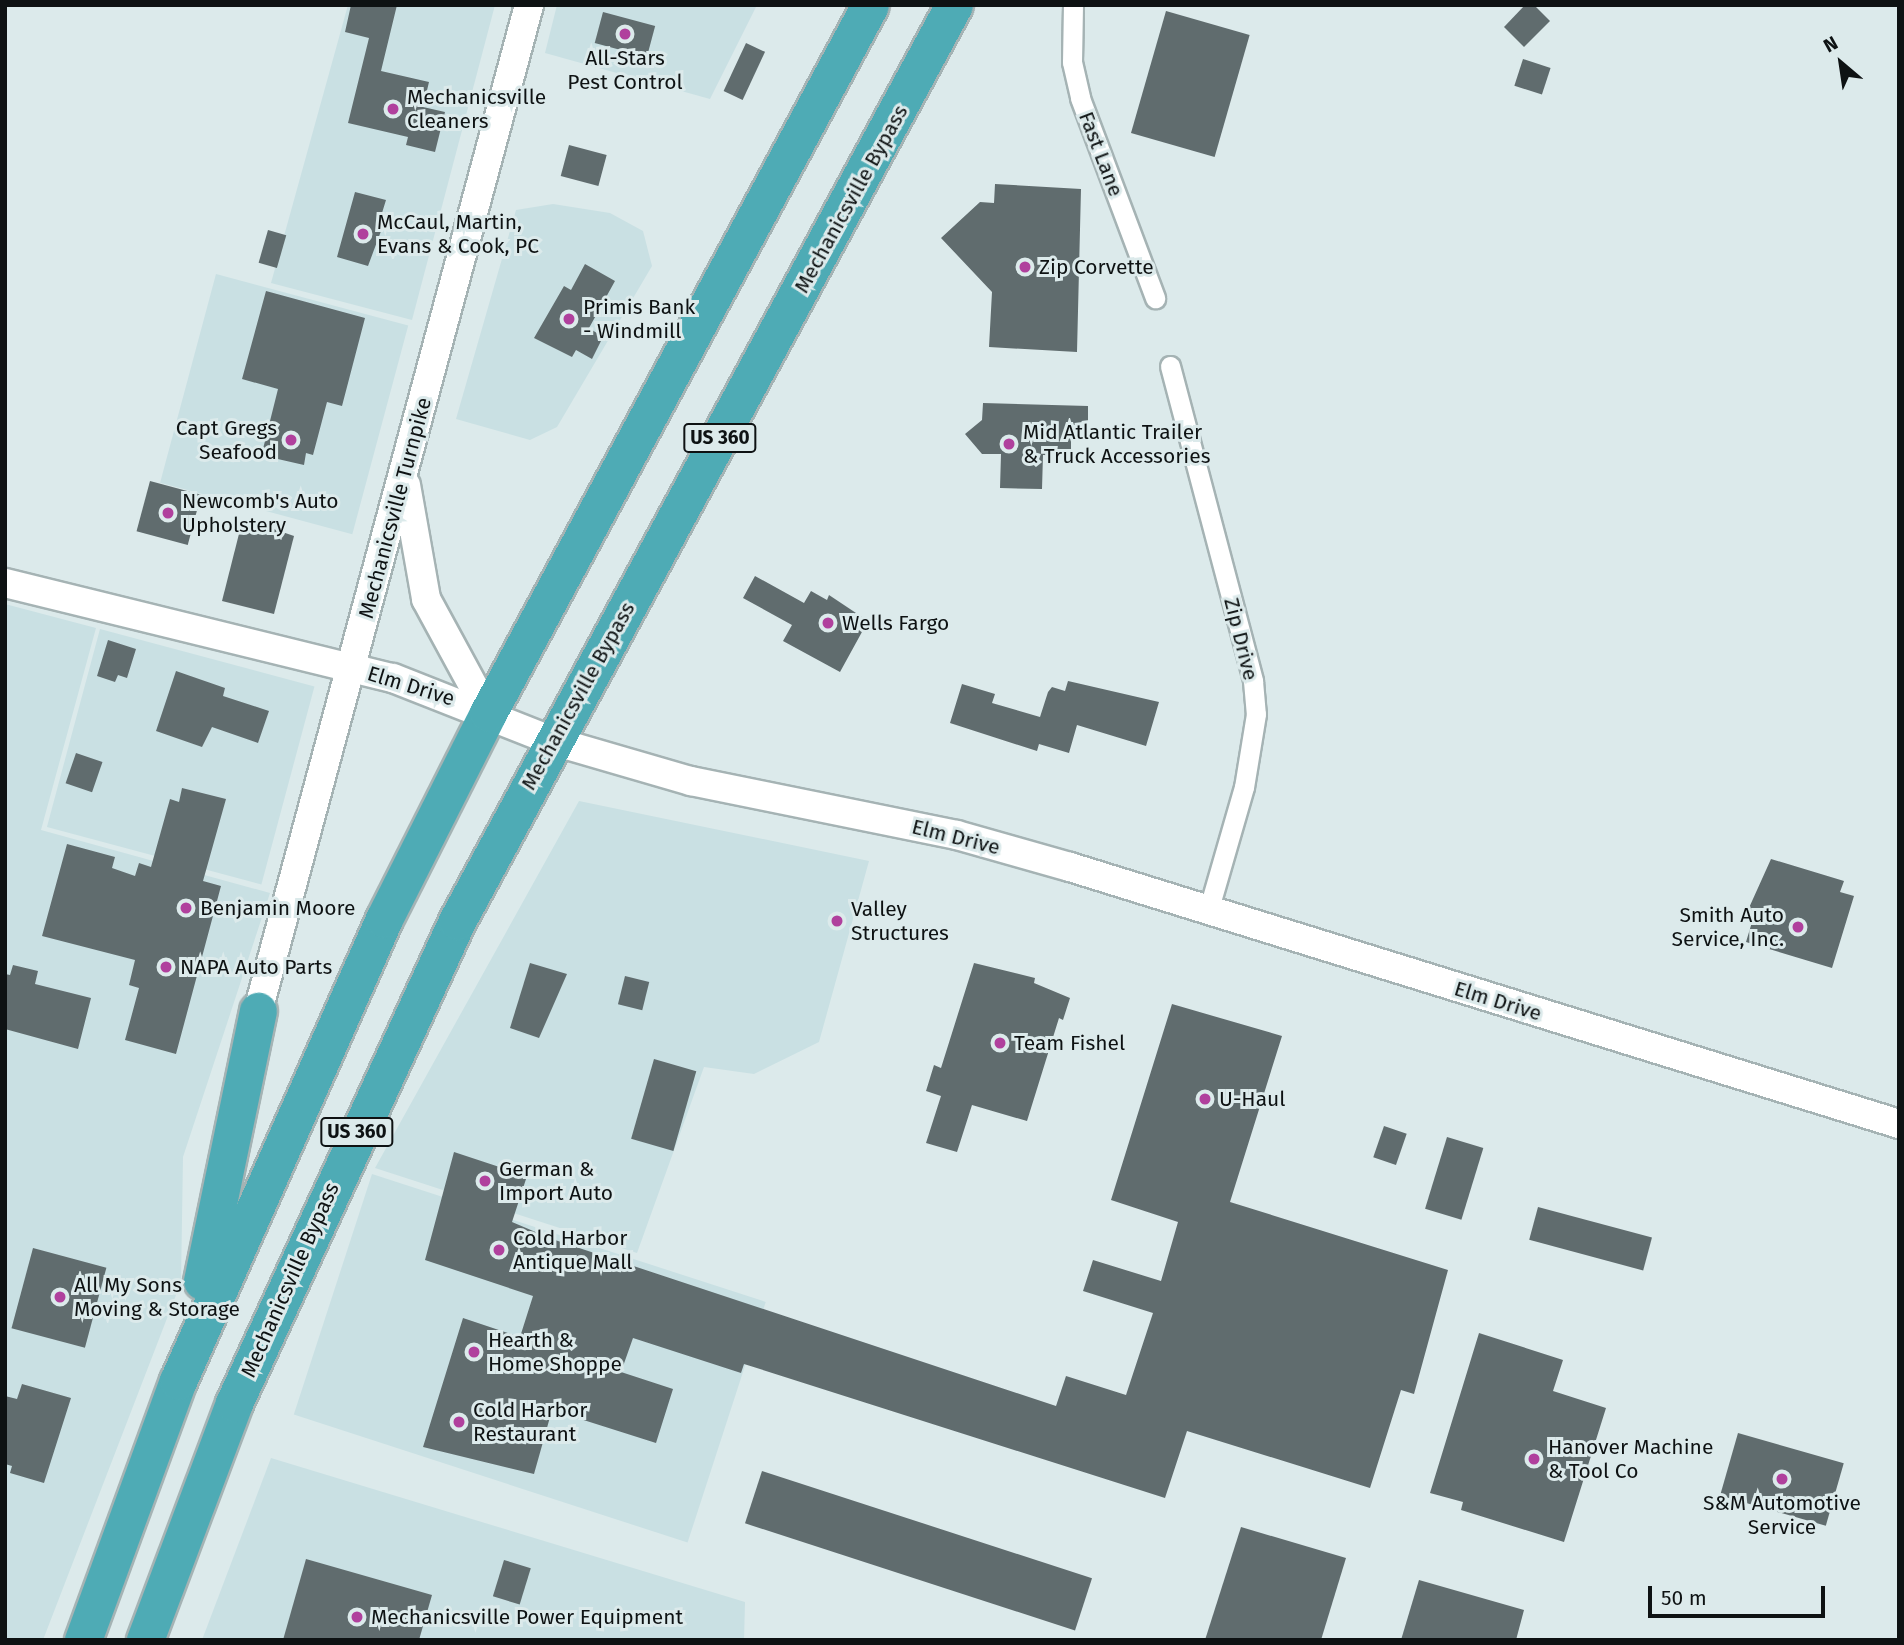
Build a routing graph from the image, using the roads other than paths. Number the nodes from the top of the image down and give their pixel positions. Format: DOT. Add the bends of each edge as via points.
graph roads {
  1 [pos="529,5"];
  2 [pos="870,5"];
  3 [pos="954,5"];
  4 [pos="1073,5"];
  5 [pos="1156,298"];
  6 [pos="1170,366"];
  7 [pos="405,473"];
  8 [pos="5,583"];
  9 [pos="351,668"];
  10 [pos="488,713"];
  11 [pos="553,740"];
  12 [pos="1208,912"];
  13 [pos="258,1011"];
  14 [pos="1899,1124"];
  15 [pos="174,1392"];
  16 [pos="83,1640"];
  17 [pos="145,1640"];
  1 -- 7 [label="street, Mechanicsville Turnpike"];
  2 -- 10 [label="highway, US 360"];
  3 -- 11 [label="highway, Mechanicsville Bypass / US 360"];
  4 -- 5 [label="street, Fast Lane" via="1072,62 1080,97"];
  6 -- 12 [label="street, Zip Drive" via="1252,681 1256,714 1250,761"];
  7 -- 9 [label="street, Mechanicsville Turnpike"];
  7 -- 10 [label="street" via="426,599"];
  8 -- 9 [label="street, Elm Drive"];
  9 -- 10 [label="street, Elm Drive"];
  9 -- 13 [label="street, Mechanicsville Turnpike"];
  10 -- 11 [label="street, Elm Drive"];
  10 -- 15 [label="highway, US 360" via="347,997"];
  11 -- 12 [label="street, Elm Drive" via="691,781 957,835"];
  11 -- 17 [label="highway, Mechanicsville Bypass / US 360" via="411,1016 234,1403"];
  12 -- 14 [label="street, Elm Drive"];
  13 -- 15 [label="highway" via="219,1217"];
  15 -- 16 [label="highway, US 360"];
}
